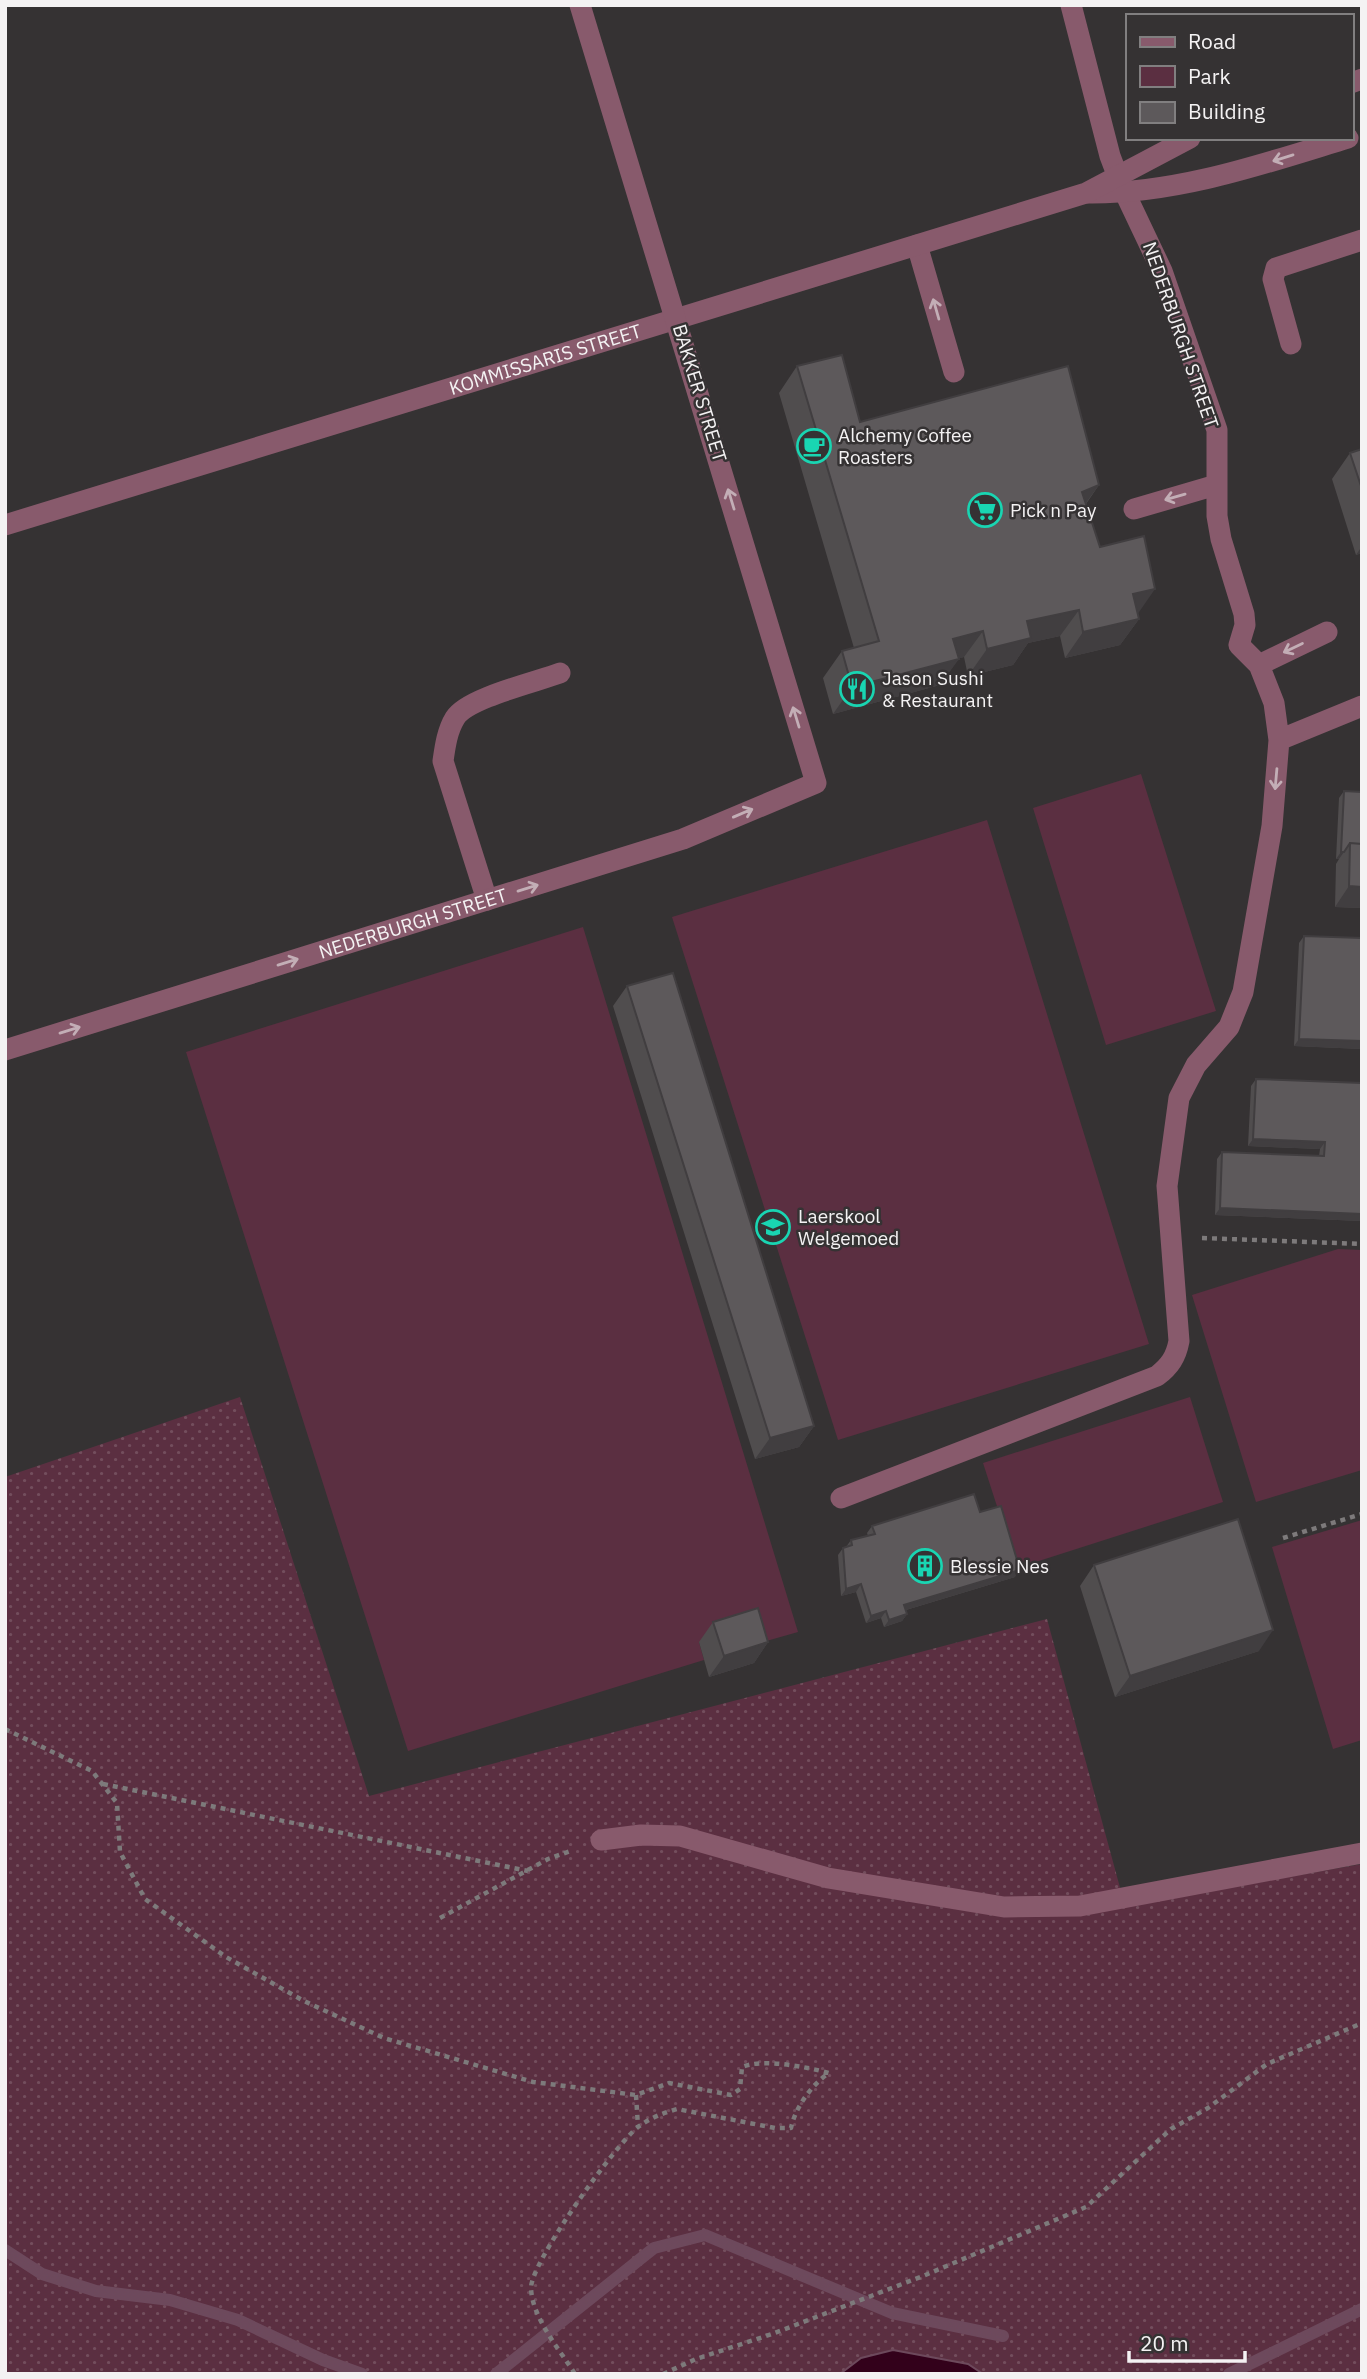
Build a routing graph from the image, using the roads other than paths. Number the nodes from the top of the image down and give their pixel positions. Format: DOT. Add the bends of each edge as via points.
graph roads {
  1 [pos="580,5"];
  2 [pos="1071,5"];
  3 [pos="1187,140"];
  4 [pos="1343,140"];
  5 [pos="1120,184"];
  6 [pos="1362,240"];
  7 [pos="917,245"];
  8 [pos="678,320"];
  9 [pos="1291,344"];
  10 [pos="954,372"];
  11 [pos="1216,485"];
  12 [pos="1134,509"];
  13 [pos="5,525"];
  14 [pos="1327,632"];
  15 [pos="1259,665"];
  16 [pos="560,673"];
  17 [pos="1362,706"];
  18 [pos="1279,740"];
  19 [pos="816,783"];
  20 [pos="487,900"];
  21 [pos="5,1051"];
  22 [pos="841,1498"];
  23 [pos="601,1840"];
  24 [pos="1362,1853"];
  1 -- 8 [label="street, BAKKER STREET"];
  2 -- 5 [label="street, NEDERBURGH STREET"];
  3 -- 5 [label="street, KOMMISSARIS STREET"];
  4 -- 5 [label="street, KOMMISSARIS STREET, one-way" via="1233,173"];
  5 -- 7 [label="street, KOMMISSARIS STREET"];
  5 -- 11 [label="street, NEDERBURGH STREET" via="1161,271 1217,429"];
  6 -- 9 [label="street" via="1276,268 1273,279"];
  7 -- 8 [label="street, KOMMISSARIS STREET"];
  10 -- 7 [label="street, one-way"];
  8 -- 13 [label="street, KOMMISSARIS STREET"];
  19 -- 8 [label="street, BAKKER STREET, one-way"];
  11 -- 12 [label="street, one-way"];
  11 -- 15 [label="street, NEDERBURGH STREET" via="1221,540 1244,614 1238,645"];
  14 -- 15 [label="street, one-way"];
  15 -- 18 [label="street" via="1274,703"];
  16 -- 20 [label="street" via="472,704 455,716 447,738 443,761"];
  17 -- 18 [label="street"];
  18 -- 22 [label="street, one-way" via="1272,826 1243,992 1229,1027 1196,1065 1179,1098 1167,1185 1179,1341 1169,1366 1157,1376"];
  20 -- 19 [label="street, NEDERBURGH STREET, one-way" via="683,839"];
  21 -- 20 [label="street, NEDERBURGH STREET, one-way"];
  23 -- 24 [label="street" via="680,1836 828,1878 1004,1908 1080,1906"];
}
